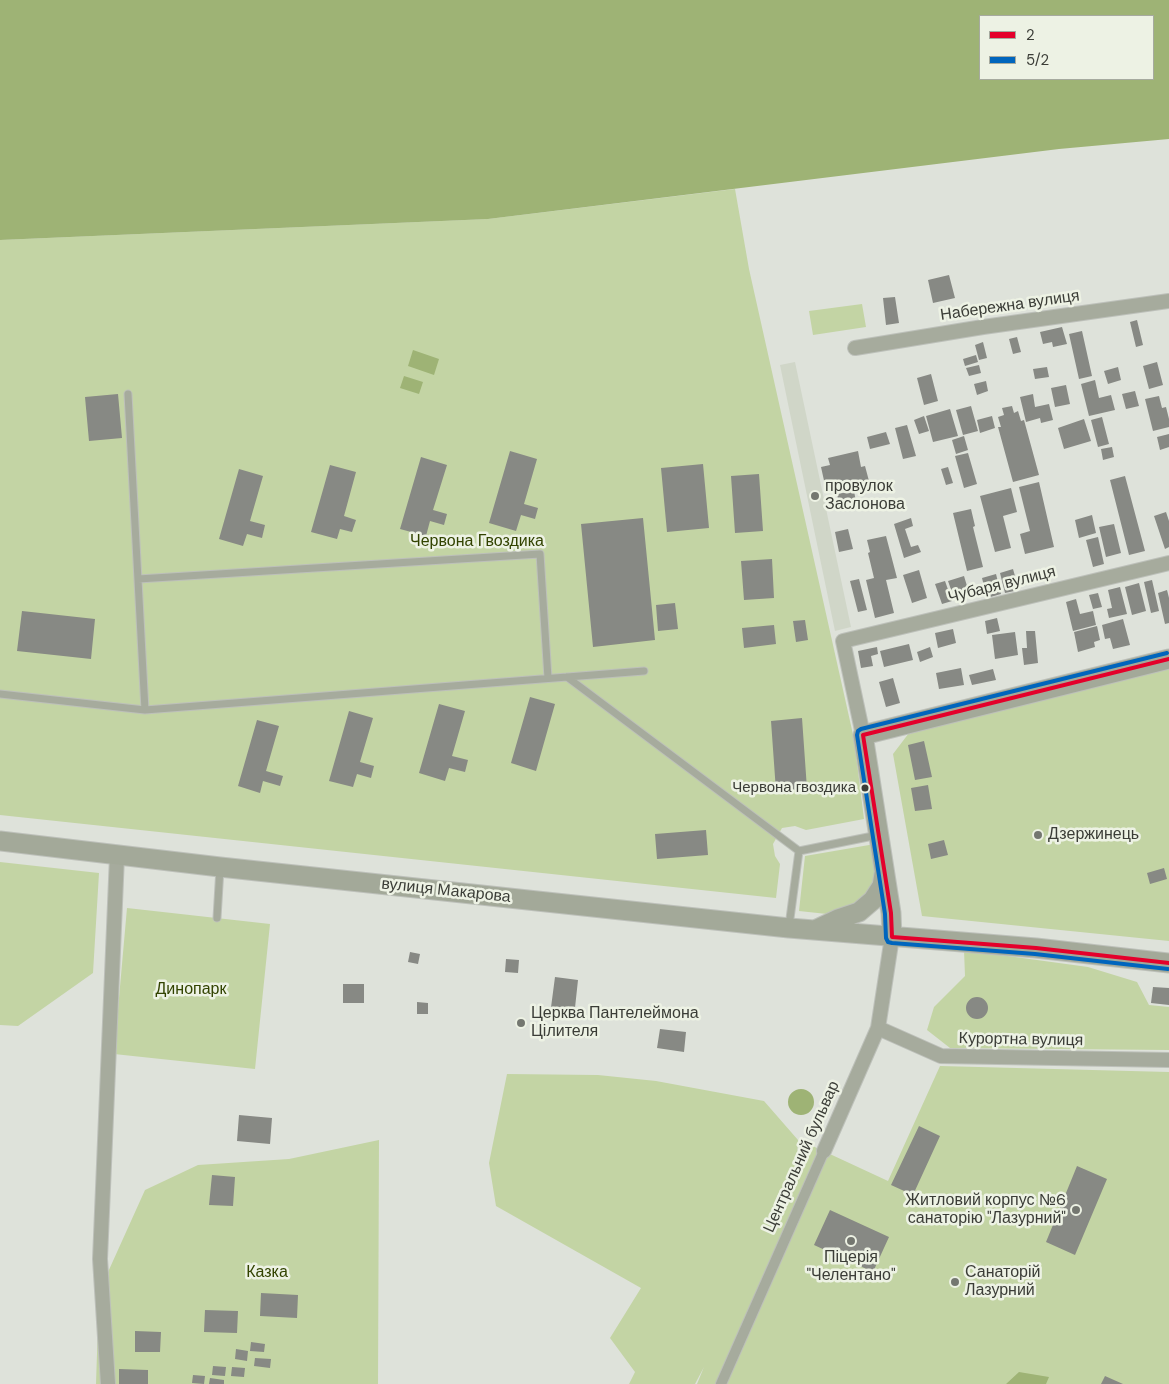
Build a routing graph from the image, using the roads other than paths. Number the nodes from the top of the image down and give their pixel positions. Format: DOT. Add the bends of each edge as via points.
graph roads {
  1 [pos="1169,301"];
  2 [pos="855,348"];
  3 [pos="128,394"];
  4 [pos="1169,562"];
  5 [pos="138,579"];
  6 [pos="1169,659"];
  7 [pos="644,671"];
  8 [pos="566,677"];
  9 [pos="548,678"];
  10 [pos="0,694"];
  11 [pos="146,710"];
  12 [pos="863,735"];
  13 [pos="879,835"];
  14 [pos="0,841"];
  15 [pos="799,851"];
  16 [pos="117,856"];
  17 [pos="220,867"];
  18 [pos="885,872"];
  19 [pos="217,918"];
  20 [pos="788,928"];
  21 [pos="815,930"];
  22 [pos="892,937"];
  23 [pos="1169,964"];
  24 [pos="878,1028"];
  25 [pos="1169,1060"];
  26 [pos="824,1151"];
  27 [pos="108,1384"];
  28 [pos="720,1384"];
  1 -- 2 [label="street, Набережна вулиця"];
  3 -- 5 [label="lane"];
  4 -- 12 [label="street, Чубаря вулиця" via="843,641"];
  5 -- 9 [label="lane" via="540,554"];
  5 -- 11 [label="lane"];
  6 -- 12 [label="main road"];
  7 -- 8 [label="lane"];
  8 -- 9 [label="lane"];
  8 -- 15 [label="lane"];
  9 -- 11 [label="lane"];
  10 -- 11 [label="lane"];
  12 -- 13 [label="main road"];
  13 -- 15 [label="lane"];
  13 -- 18 [label="main road"];
  14 -- 16 [label="main road, вулиця Макарова"];
  15 -- 20 [label="lane"];
  16 -- 17 [label="main road, вулиця Макарова"];
  16 -- 27 [label="street" via="100,1259"];
  17 -- 19 [label="lane"];
  17 -- 20 [label="main road, вулиця Макарова"];
  18 -- 21 [label="main road" via="882,886 873,900 859,912"];
  18 -- 22 [label="main road"];
  20 -- 21 [label="main road, вулиця Макарова"];
  21 -- 22 [label="main road, вулиця Макарова"];
  22 -- 23 [label="main road, вулиця Макарова" via="1036,948"];
  22 -- 24 [label="street, Центральний бульвар"];
  24 -- 25 [label="street, Курортна вулиця" via="941,1056"];
  24 -- 26 [label="street, Центральний бульвар"];
  26 -- 28 [label="street, Центральний бульвар"];
}
